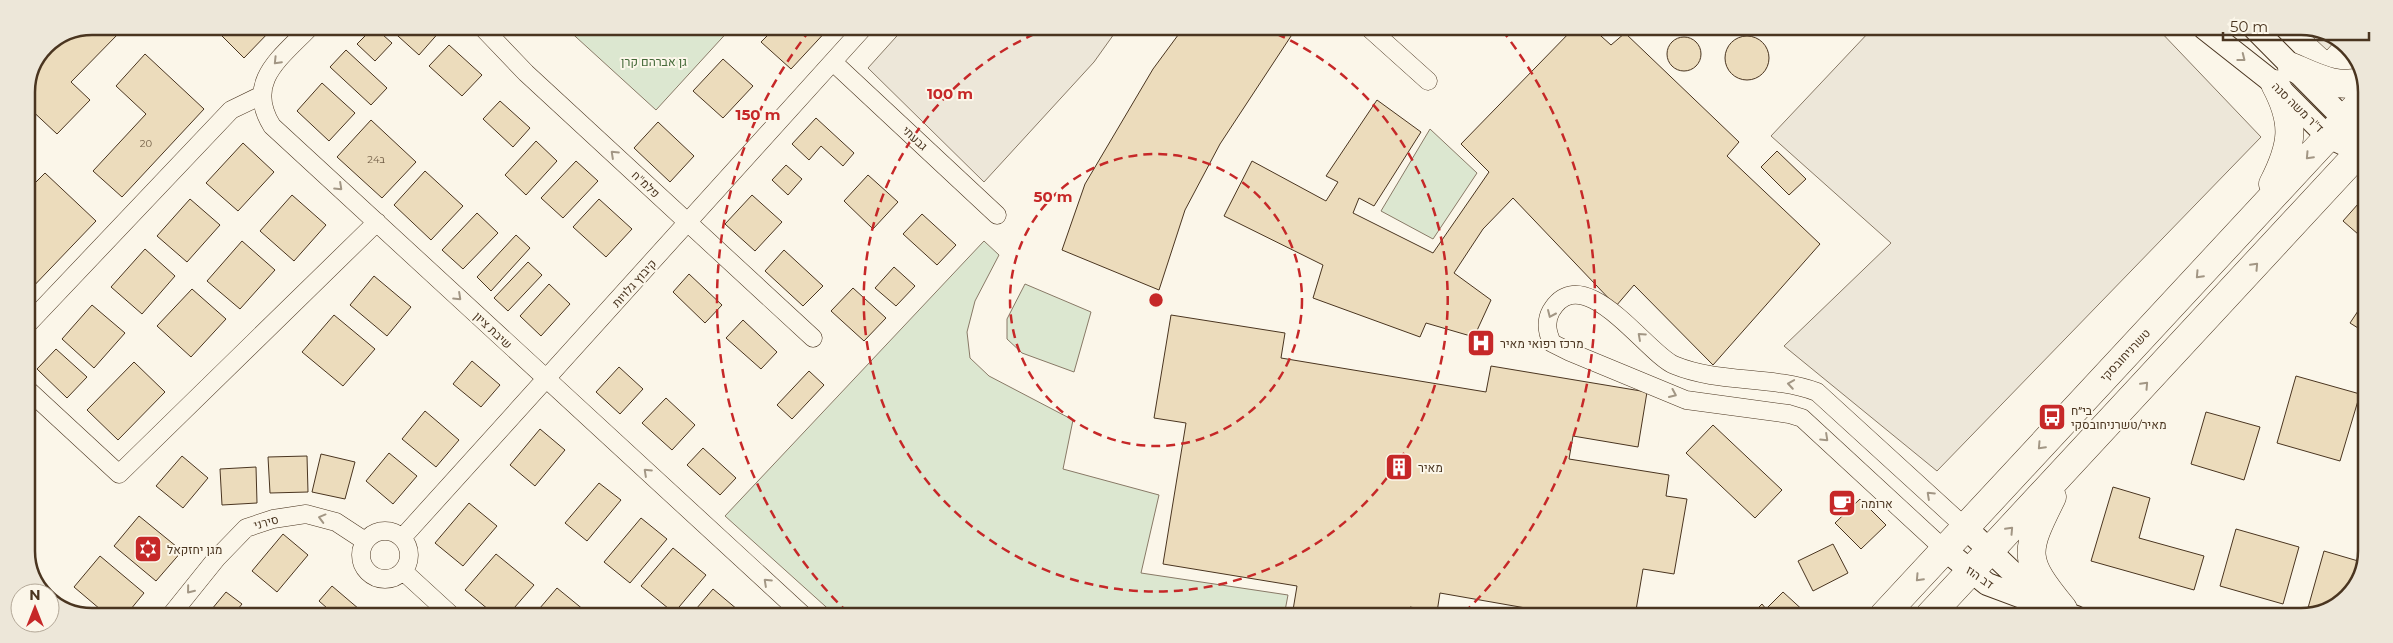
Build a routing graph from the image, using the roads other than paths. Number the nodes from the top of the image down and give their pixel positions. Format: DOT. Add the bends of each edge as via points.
graph roads {
  1 [pos="302,35"];
  2 [pos="490,35"];
  3 [pos="857,35"];
  4 [pos="1377,35"];
  5 [pos="2216,35"];
  6 [pos="2258,35"];
  7 [pos="833,62"];
  8 [pos="2284,76"];
  9 [pos="1428,81"];
  10 [pos="2357,81"];
  11 [pos="262,95"];
  12 [pos="2358,104"];
  13 [pos="2336,128"];
  14 [pos="2358,145"];
  15 [pos="2358,154"];
  16 [pos="2261,209"];
  17 [pos="997,215"];
  18 [pos="377,222"];
  19 [pos="688,222"];
  20 [pos="35,317"];
  21 [pos="813,338"];
  22 [pos="546,379"];
  23 [pos="35,396"];
  24 [pos="2068,468"];
  25 [pos="1966,528"];
  26 [pos="402,538"];
  27 [pos="365,541"];
  28 [pos="1945,550"];
  29 [pos="1990,551"];
  30 [pos="403,571"];
  31 [pos="1971,571"];
  32 [pos="176,608"];
  33 [pos="443,608"];
  34 [pos="795,608"];
  35 [pos="1891,608"];
  36 [pos="1936,608"];
  37 [pos="2055,608"];
  38 [pos="2062,608"];
  39 [pos="2066,608"];
  1 -- 11 [label="street, one-way" via="271,68 262,86"];
  19 -- 2 [label="street, פלמ\"ח, one-way" via="526,73"];
  3 -- 7 [label="street, קיבוץ גלויות"];
  4 -- 9 [label="street"];
  5 -- 8 [label="street, ד\"ר משה סנה, one-way"];
  6 -- 8 [label="street, ד\"ר משה סנה"];
  7 -- 17 [label="street, גבעתי"];
  7 -- 19 [label="street, קיבוץ גלויות"];
  8 -- 10 [label="main road" via="2314,76 2345,84"];
  8 -- 13 [label="street, ד\"ר משה סנה"];
  8 -- 16 [label="main road" via="2289,119 2288,151"];
  11 -- 18 [label="street, שיבת ציון, one-way" via="263,111 272,126"];
  11 -- 20 [label="street" via="231,110"];
  12 -- 13 [label="main road, טשרניחובסקי"];
  13 -- 14 [label="street, ד\"ר משה סנה"];
  13 -- 16 [label="main road, טשרניחובסקי, one-way"];
  24 -- 15 [label="main road, one-way"];
  16 -- 25 [label="main road, טשרניחובסקי, one-way"];
  18 -- 22 [label="street, שיבת ציון, one-way"];
  18 -- 23 [label="street" via="119,474"];
  19 -- 21 [label="street, פלמ\"ח"];
  19 -- 22 [label="street, קיבוץ גלויות"];
  22 -- 26 [label="street, קיבוץ גלויות"];
  34 -- 22 [label="street, שיבת ציון, one-way"];
  29 -- 24 [label="main road, one-way"];
  24 -- 39 [label="main road" via="2035,532 2030,550 2042,583"];
  25 -- 28 [label="main road, טשרניחובסקי"];
  25 -- 28 [label="street, one-way" via="1817,392 1796,384 1703,374 1672,364 1612,311 1591,298 1572,296 1559,300 1550,312 1546,328 1552,343 1570,352 1686,400 1802,418"];
  25 -- 29 [label="street, דב הוז"];
  26 -- 27 [label="street" via="388,530 371,534"];
  26 -- 30 [label="street" via="409,555"];
  27 -- 30 [label="street" via="360,557 362,565 372,576 389,579"];
  27 -- 32 [label="street, סירני, one-way" via="336,522 306,514 273,519 246,528"];
  28 -- 31 [label="street, דב הוז"];
  28 -- 35 [label="main road, טשרניחובסקי, one-way"];
  29 -- 31 [label="main road"];
  29 -- 38 [label="street, דב הוז" via="2030,589"];
  30 -- 33 [label="street"];
  31 -- 36 [label="main road"];
  31 -- 37 [label="street, דב הוז" via="1987,584"];
}
